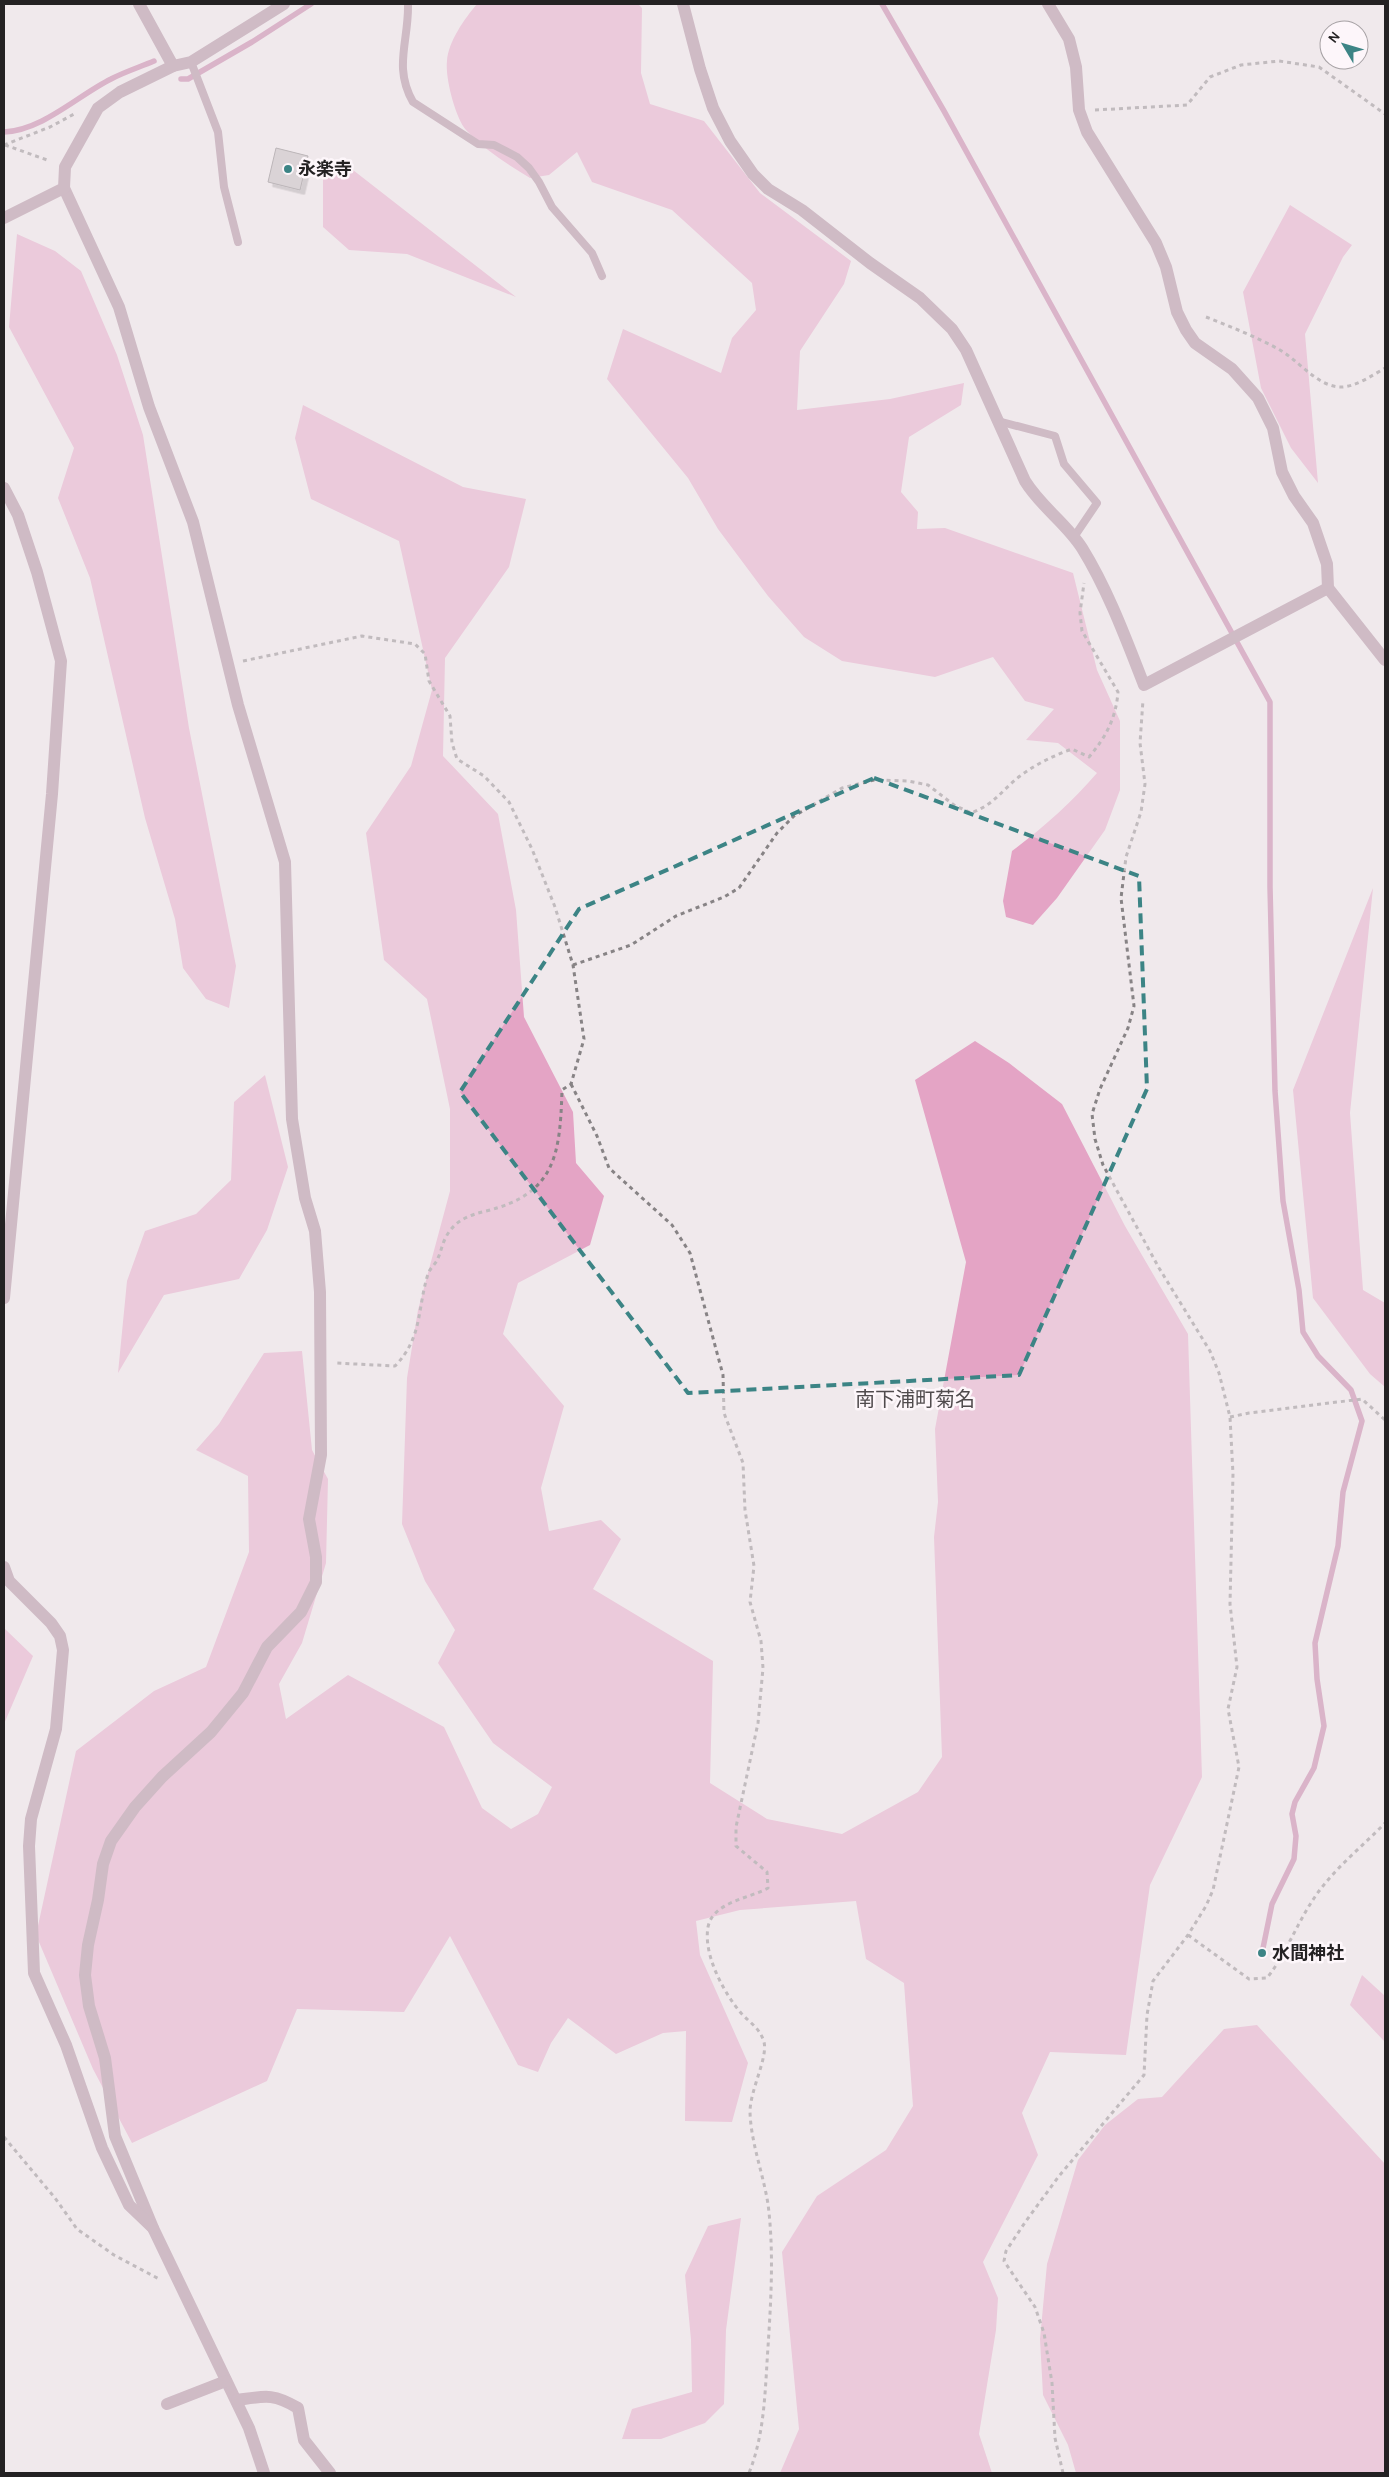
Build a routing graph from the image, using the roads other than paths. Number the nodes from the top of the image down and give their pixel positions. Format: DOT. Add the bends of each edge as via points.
graph roads {
  1 [pos="139,4"];
  2 [pos="284,4"];
  3 [pos="408,4"];
  4 [pos="683,4"];
  5 [pos="1048,4"];
  6 [pos="191,62"];
  7 [pos="173,66"];
  8 [pos="64,188"];
  9 [pos="4,218"];
  10 [pos="238,242"];
  11 [pos="602,276"];
  12 [pos="998,421"];
  13 [pos="4,488"];
  14 [pos="1074,537"];
  15 [pos="1328,588"];
  16 [pos="1385,660"];
  17 [pos="4,1298"];
  18 [pos="4,1567"];
  19 [pos="153,2228"];
  20 [pos="226,2381"];
  21 [pos="237,2400"];
  22 [pos="167,2404"];
  23 [pos="264,2473"];
  24 [pos="330,2473"];
  1 -- 7 [label="street"];
  2 -- 6 [label="street"];
  3 -- 11 [label="lane" via="401,63 406,91 413,102 478,144 494,145 517,157 529,168 552,207 592,252"];
  4 -- 12 [label="street" via="713,108 730,141 753,174 768,189 802,210 935,310 966,350"];
  5 -- 15 [label="street" via="1068,39 1076,67 1079,110 1087,132 1156,243 1166,267 1177,312 1186,330 1195,343 1232,369 1268,414 1282,472 1313,523 1327,564"];
  6 -- 7 [label="street"];
  6 -- 10 [label="lane" via="218,132 224,187"];
  7 -- 8 [label="street" via="120,92 98,108 65,167"];
  8 -- 9 [label="street"];
  8 -- 19 [label="street" via="119,308 150,407 193,522 250,747 285,862 292,1119 319,1261 322,1455 309,1519 316,1557 316,1582 301,1612 268,1647 243,1693 211,1732 135,1807 111,1841 103,1864 88,1945 86,1990 105,2058 115,2136"];
  12 -- 14 [label="street" via="1037,500"];
  12 -- 14 [label="lane" via="1055,436 1064,464 1097,502"];
  13 -- 17 [label="street" via="18,515 37,572 61,661 52,794"];
  14 -- 15 [label="street" via="1129,646 1144,685"];
  15 -- 16 [label="street"];
  18 -- 19 [label="street" via="9,1580 52,1623 60,1636 63,1650 56,1729 31,1819 34,1973 66,2045 102,2148 129,2205"];
  19 -- 20 [label="street"];
  20 -- 21 [label="street"];
  20 -- 22 [label="street"];
  21 -- 23 [label="street"];
  21 -- 24 [label="street" via="281,2398 298,2408 304,2440"];
}
